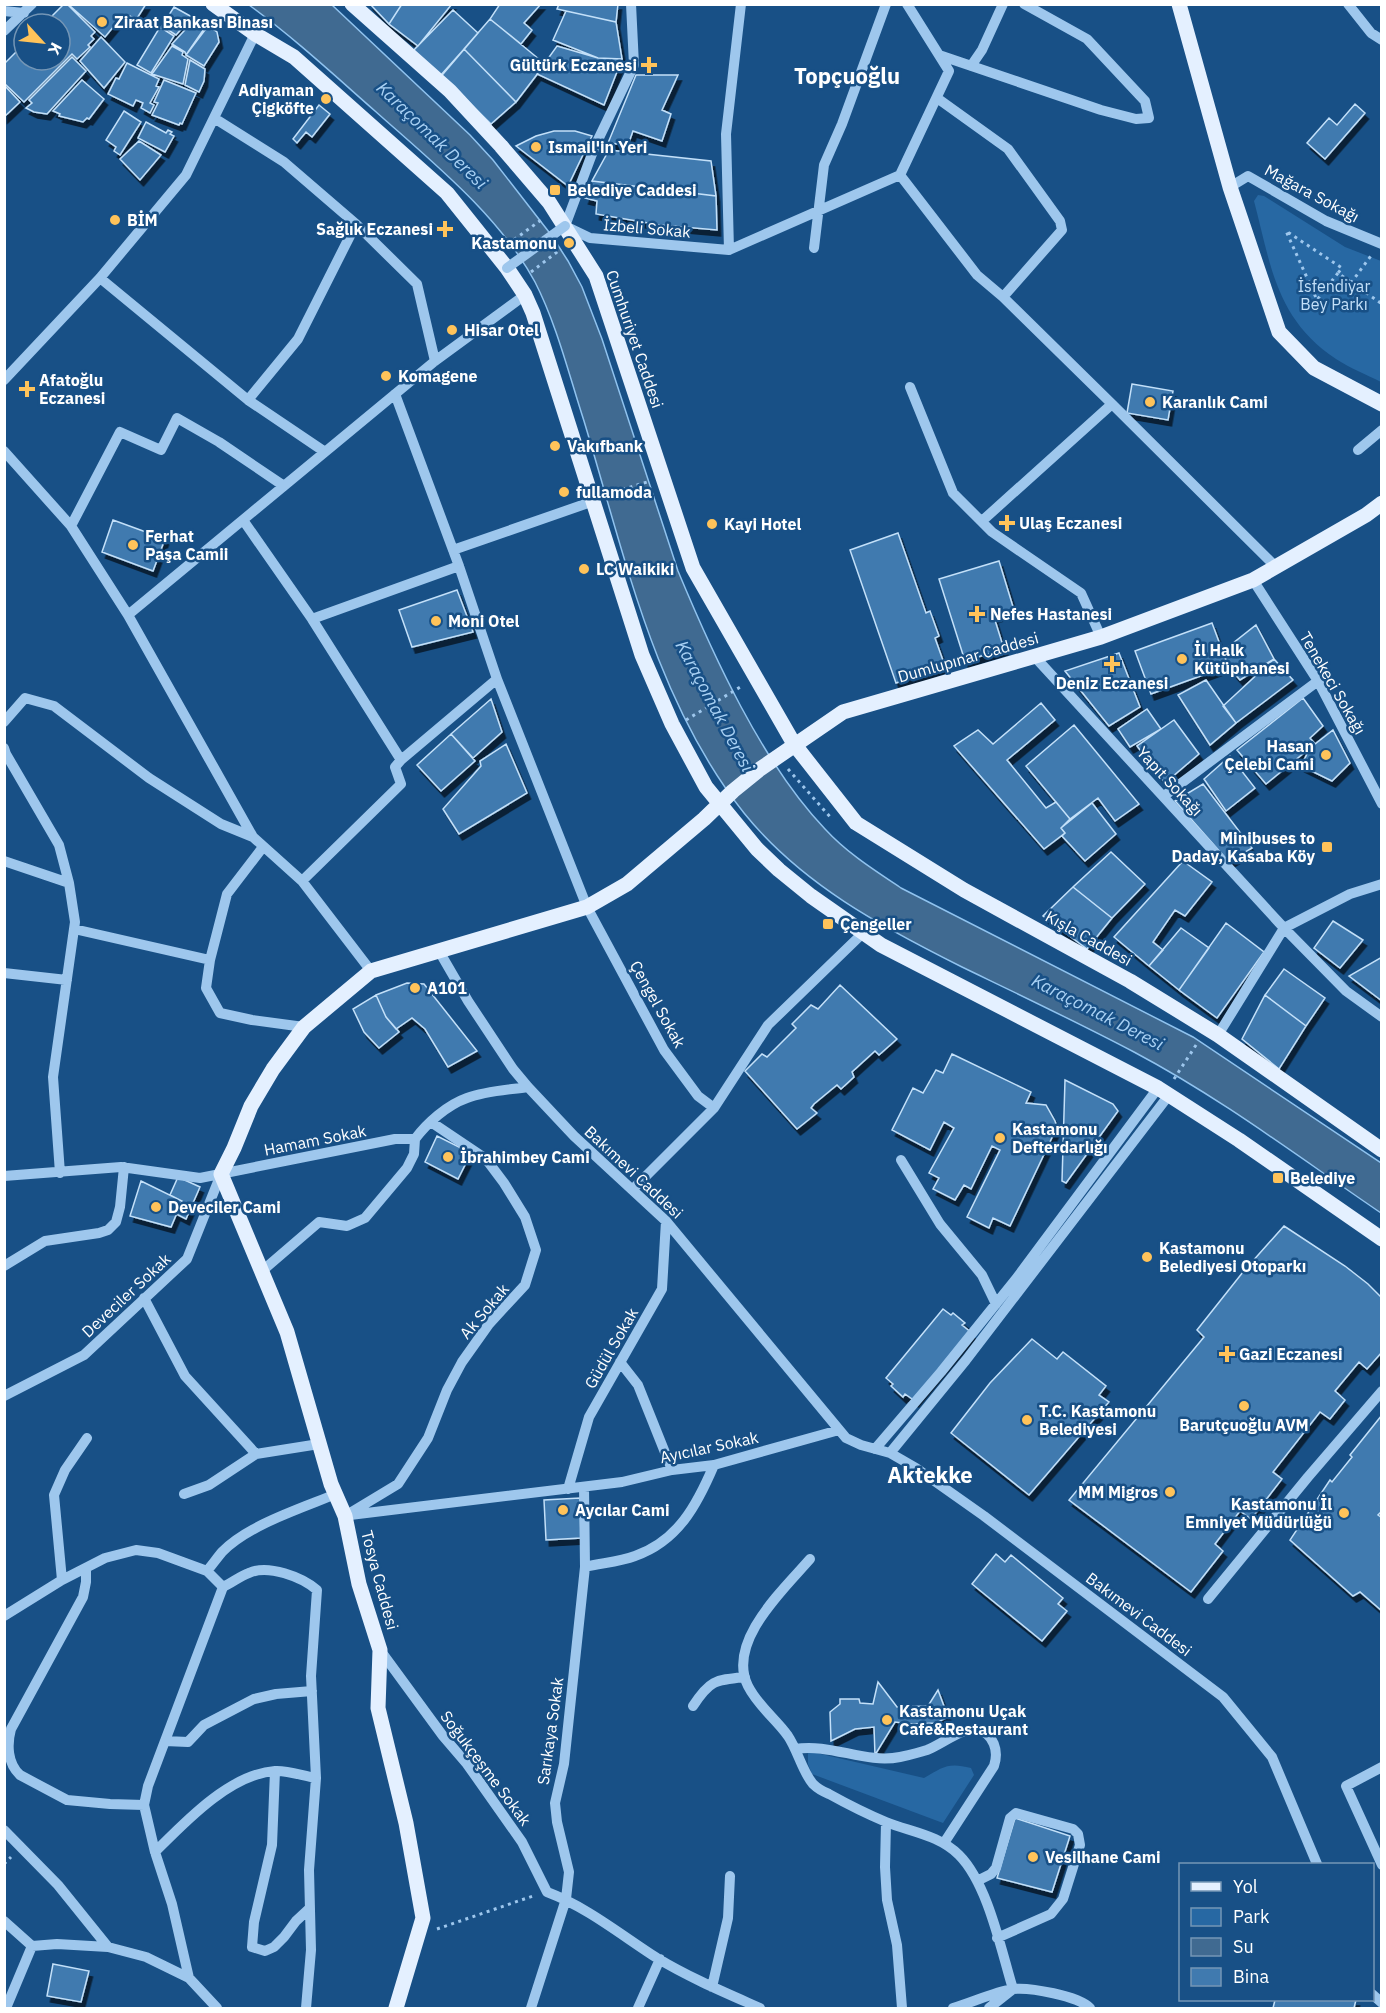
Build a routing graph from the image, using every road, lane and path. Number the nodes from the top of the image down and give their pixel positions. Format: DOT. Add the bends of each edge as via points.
graph roads {
  1 [pos="213,4"];
  2 [pos="352,4"];
  3 [pos="631,4"];
  4 [pos="741,4"];
  5 [pos="886,4"];
  6 [pos="907,4"];
  7 [pos="1003,4"];
  8 [pos="1024,4"];
  9 [pos="1179,4"];
  10 [pos="1348,4"];
  11 [pos="255,34"];
  12 [pos="1382,40"];
  13 [pos="939,55"];
  14 [pos="971,66"];
  15 [pos="937,98"];
  16 [pos="214,118"];
  17 [pos="900,175"];
  18 [pos="1230,188"];
  19 [pos="820,210"];
  20 [pos="549,215"];
  21 [pos="356,224"];
  22 [pos="565,225"];
  23 [pos="1380,243"];
  24 [pos="506,245"];
  25 [pos="562,248"];
  26 [pos="814,248"];
  27 [pos="729,250"];
  28 [pos="1370,258"];
  29 [pos="507,268"];
  30 [pos="531,272"];
  31 [pos="1338,273"];
  32 [pos="100,278"];
  33 [pos="1351,283"];
  34 [pos="525,296"];
  35 [pos="1003,297"];
  36 [pos="1382,304"];
  37 [pos="435,361"];
  38 [pos="4,380"];
  39 [pos="910,387"];
  40 [pos="395,394"];
  41 [pos="248,400"];
  42 [pos="1112,404"];
  43 [pos="1382,404"];
  44 [pos="1382,430"];
  45 [pos="1359,450"];
  46 [pos="4,451"];
  47 [pos="326,452"];
  48 [pos="655,479"];
  49 [pos="284,486"];
  50 [pos="597,499"];
  51 [pos="1382,503"];
  52 [pos="243,520"];
  53 [pos="982,521"];
  54 [pos="71,526"];
  55 [pos="453,550"];
  56 [pos="459,566"];
  57 [pos="1276,567"];
  58 [pos="1253,580"];
  59 [pos="128,615"];
  60 [pos="312,619"];
  61 [pos="1101,637"];
  62 [pos="1034,656"];
  63 [pos="497,679"];
  64 [pos="1318,681"];
  65 [pos="746,684"];
  66 [pos="4,722"];
  67 [pos="682,722"];
  68 [pos="794,744"];
  69 [pos="4,748"];
  70 [pos="401,760"];
  71 [pos="1164,796"];
  72 [pos="719,804"];
  73 [pos="1382,804"];
  74 [pos="253,837"];
  75 [pos="263,847"];
  76 [pos="4,861"];
  77 [pos="302,881"];
  78 [pos="69,883"];
  79 [pos="1382,884"];
  80 [pos="587,907"];
  81 [pos="1284,928"];
  82 [pos="74,929"];
  83 [pos="863,933"];
  84 [pos="439,951"];
  85 [pos="210,960"];
  86 [pos="371,971"];
  87 [pos="4,973"];
  88 [pos="67,980"];
  89 [pos="1382,1017"];
  90 [pos="304,1027"];
  91 [pos="1202,1035"];
  92 [pos="1218,1035"];
  93 [pos="528,1087"];
  94 [pos="1167,1087"];
  95 [pos="714,1107"];
  96 [pos="430,1122"];
  97 [pos="415,1139"];
  98 [pos="1382,1150"];
  99 [pos="901,1160"];
  100 [pos="124,1167"];
  101 [pos="60,1173"];
  102 [pos="221,1174"];
  103 [pos="4,1176"];
  104 [pos="633,1189"];
  105 [pos="666,1221"];
  106 [pos="1382,1239"];
  107 [pos="4,1266"];
  108 [pos="262,1271"];
  109 [pos="144,1298"];
  110 [pos="996,1304"];
  111 [pos="620,1362"];
  112 [pos="1382,1391"];
  113 [pos="4,1396"];
  114 [pos="839,1430"];
  115 [pos="87,1438"];
  116 [pos="319,1444"];
  117 [pos="875,1449"];
  118 [pos="890,1453"];
  119 [pos="256,1454"];
  120 [pos="714,1465"];
  121 [pos="672,1470"];
  122 [pos="584,1487"];
  123 [pos="568,1489"];
  124 [pos="184,1494"];
  125 [pos="336,1494"];
  126 [pos="345,1516"];
  127 [pos="810,1559"];
  128 [pos="585,1567"];
  129 [pos="86,1568"];
  130 [pos="207,1571"];
  131 [pos="62,1580"];
  132 [pos="223,1587"];
  133 [pos="1208,1599"];
  134 [pos="4,1616"];
  135 [pos="380,1650"];
  136 [pos="745,1677"];
  137 [pos="312,1691"];
  138 [pos="693,1706"];
  139 [pos="165,1741"];
  140 [pos="795,1749"];
  141 [pos="1382,1767"];
  142 [pos="275,1771"];
  143 [pos="316,1778"];
  144 [pos="144,1805"];
  145 [pos="886,1822"];
  146 [pos="4,1830"];
  147 [pos="944,1843"];
  148 [pos="155,1852"];
  149 [pos="1317,1863"];
  150 [pos="1382,1865"];
  151 [pos="730,1876"];
  152 [pos="977,1881"];
  153 [pos="547,1892"];
  154 [pos="566,1899"];
  155 [pos="310,1908"];
  156 [pos="428,1917"];
  157 [pos="4,1921"];
  158 [pos="997,1938"];
  159 [pos="32,1946"];
  160 [pos="108,1947"];
  161 [pos="660,1959"];
  162 [pos="189,1978"];
  163 [pos="712,1987"];
  164 [pos="1013,1989"];
  165 [pos="6,2008"];
  166 [pos="217,2008"];
  167 [pos="306,2008"];
  168 [pos="396,2008"];
  169 [pos="531,2008"];
  170 [pos="638,2008"];
  171 [pos="760,2008"];
  172 [pos="902,2008"];
  173 [pos="954,2008"];
  174 [pos="988,2008"];
  175 [pos="1090,2008"];
  1 -- 11 [label="main road"];
  2 -- 22 [label="main road, Cumhuriyet Caddesi" via="450,91"];
  3 -- 22 [label="street" via="634,65 595,146"];
  4 -- 27 [label="street" via="726,134"];
  5 -- 19 [label="street" via="824,165"];
  6 -- 13 [label="street"];
  7 -- 14 [label="street"];
  8 -- 14 [label="street" via="1087,39 1145,101 1149,118 1136,119 1101,110"];
  9 -- 18 [label="main road"];
  10 -- 12 [label="street" via="1371,33"];
  11 -- 16 [label="street"];
  11 -- 29 [label="main road" via="294,57 447,194"];
  13 -- 14 [label="street"];
  13 -- 15 [label="street" via="949,71"];
  15 -- 17 [label="street"];
  15 -- 35 [label="street" via="1008,149 1060,221 1062,230"];
  16 -- 21 [label="street" via="284,162"];
  16 -- 32 [label="street" via="186,175"];
  17 -- 19 [label="street"];
  17 -- 35 [label="street" via="978,275"];
  18 -- 23 [label="street, Mağara Sokağı" via="1248,176 1326,220"];
  18 -- 43 [label="main road" via="1279,332 1314,368"];
  19 -- 26 [label="street"];
  19 -- 27 [label="street"];
  20 -- 24 [label="path"];
  21 -- 37 [label="street" via="417,284"];
  21 -- 41 [label="street" via="298,339"];
  22 -- 27 [label="street, İzbeli Sokak" via="590,238"];
  22 -- 29 [label="street, bridge"];
  22 -- 68 [label="main road, Cumhuriyet Caddesi" via="596,276 693,568"];
  25 -- 30 [label="path"];
  28 -- 33 [label="path"];
  29 -- 34 [label="main road"];
  31 -- 31 [label="path" via="1342,268 1286,231 1317,300"];
  31 -- 33 [label="path"];
  32 -- 38 [label="street"];
  32 -- 41 [label="street"];
  33 -- 36 [label="path"];
  34 -- 37 [label="street"];
  34 -- 50 [label="main road"];
  35 -- 42 [label="street"];
  37 -- 40 [label="street"];
  39 -- 53 [label="street" via="953,493"];
  40 -- 47 [label="street"];
  40 -- 55 [label="street, Çengel Sokak"];
  41 -- 47 [label="street"];
  42 -- 53 [label="street"];
  42 -- 57 [label="street"];
  44 -- 45 [label="street"];
  46 -- 54 [label="street"];
  47 -- 49 [label="street"];
  48 -- 50 [label="path"];
  49 -- 52 [label="street"];
  49 -- 54 [label="street" via="177,418 161,450 120,432"];
  50 -- 55 [label="street"];
  50 -- 72 [label="main road" via="642,656 672,724"];
  51 -- 57 [label="main road, Dumlupınar Caddesi"];
  52 -- 59 [label="street"];
  52 -- 60 [label="street"];
  53 -- 61 [label="street" via="992,532 1081,593"];
  54 -- 59 [label="street"];
  55 -- 56 [label="street, Çengel Sokak"];
  56 -- 60 [label="street"];
  56 -- 63 [label="street, Çengel Sokak"];
  57 -- 58 [label="main road, Dumlupınar Caddesi"];
  58 -- 61 [label="main road, Dumlupınar Caddesi"];
  58 -- 64 [label="street, Tenekeci Sokağı"];
  59 -- 74 [label="street"];
  60 -- 70 [label="street"];
  61 -- 62 [label="main road, Dumlupınar Caddesi"];
  62 -- 68 [label="main road, Dumlupınar Caddesi" via="843,712"];
  62 -- 71 [label="street, Yapıt Sokağı"];
  63 -- 70 [label="street"];
  63 -- 80 [label="street, Çengel Sokak"];
  64 -- 71 [label="street"];
  64 -- 73 [label="street, Tenekeci Sokağı"];
  65 -- 67 [label="path"];
  66 -- 74 [label="street" via="25,698 54,706 149,778 221,824"];
  68 -- 72 [label="main road, Dumlupınar Caddesi"];
  68 -- 92 [label="main road, Kışla Caddesi" via="856,823 964,890 1130,981"];
  69 -- 78 [label="street" via="59,845"];
  70 -- 77 [label="street" via="395,767 401,784"];
  71 -- 81 [label="street, Yapıt Sokağı"];
  72 -- 80 [label="main road, Dumlupınar Caddesi" via="627,884"];
  72 -- 83 [label="main road" via="779,870"];
  74 -- 75 [label="street"];
  75 -- 77 [label="street"];
  75 -- 85 [label="street" via="227,894"];
  76 -- 78 [label="street"];
  77 -- 86 [label="street"];
  78 -- 82 [label="street"];
  79 -- 81 [label="street" via="1350,894"];
  80 -- 84 [label="main road, Dumlupınar Caddesi"];
  80 -- 95 [label="street, Çengel Sokak" via="664,1050 698,1096"];
  81 -- 89 [label="street, Yapıt Sokağı" via="1346,991"];
  81 -- 92 [label="street"];
  82 -- 85 [label="street"];
  82 -- 88 [label="street"];
  83 -- 94 [label="main road"];
  83 -- 95 [label="street" via="768,1024"];
  84 -- 86 [label="main road, Dumlupınar Caddesi"];
  84 -- 93 [label="street, Bakımevi Caddesi" via="468,1001"];
  85 -- 90 [label="street" via="206,988 220,1013"];
  86 -- 90 [label="main road"];
  87 -- 88 [label="street"];
  88 -- 101 [label="street" via="53,1077"];
  90 -- 102 [label="main road" via="251,1106"];
  91 -- 94 [label="path"];
  92 -- 98 [label="main road, Kışla Caddesi"];
  93 -- 96 [label="street" via="466,1098"];
  93 -- 104 [label="street, Bakımevi Caddesi" via="574,1137"];
  94 -- 106 [label="main road"];
  94 -- 110 [label="street"];
  94 -- 118 [label="street" via="966,1360"];
  95 -- 104 [label="street"];
  96 -- 97 [label="street"];
  96 -- 126 [label="street, Ak Sokak" via="486,1159 525,1217 536,1250 525,1286 489,1324 462,1362 428,1438 398,1484"];
  97 -- 102 [label="street, Hamam Sokak" via="395,1139"];
  97 -- 108 [label="street" via="414,1154 407,1168 365,1218 346,1226 319,1222"];
  99 -- 110 [label="street" via="940,1224 981,1275"];
  100 -- 101 [label="street, Hamam Sokak"];
  100 -- 102 [label="street, Hamam Sokak" via="200,1178"];
  100 -- 107 [label="street" via="120,1207 116,1222 108,1230 45,1241"];
  101 -- 103 [label="street, Hamam Sokak"];
  102 -- 108 [label="main road, Tosya Caddesi"];
  102 -- 109 [label="street, Deveciler Sokak" via="187,1259"];
  104 -- 105 [label="street, Bakımevi Caddesi"];
  105 -- 111 [label="street, Güdül Sokak" via="662,1289"];
  105 -- 114 [label="street, Bakımevi Caddesi"];
  108 -- 116 [label="main road, Tosya Caddesi" via="287,1332"];
  109 -- 113 [label="street, Deveciler Sokak" via="84,1356"];
  109 -- 119 [label="street" via="185,1376"];
  110 -- 117 [label="street"];
  111 -- 121 [label="street" via="638,1384"];
  111 -- 123 [label="street, Güdül Sokak" via="589,1417"];
  112 -- 133 [label="street"];
  114 -- 117 [label="street, Bakımevi Caddesi" via="846,1438"];
  114 -- 120 [label="street, Ayıcılar Sokak"];
  115 -- 131 [label="street" via="65,1470 54,1495"];
  116 -- 119 [label="street"];
  116 -- 125 [label="main road, Tosya Caddesi"];
  117 -- 118 [label="street, Bakımevi Caddesi"];
  118 -- 149 [label="street, Bakımevi Caddesi" via="984,1516 1223,1697 1272,1757"];
  119 -- 124 [label="street" via="209,1485"];
  120 -- 121 [label="street, Ayıcılar Sokak"];
  120 -- 128 [label="street" via="696,1504 664,1542 634,1557"];
  121 -- 122 [label="street, Ayıcılar Sokak"];
  122 -- 123 [label="street, Ayıcılar Sokak"];
  122 -- 128 [label="street"];
  123 -- 126 [label="street, Ayıcılar Sokak"];
  125 -- 126 [label="main road, Tosya Caddesi"];
  125 -- 130 [label="street" via="277,1517 241,1537"];
  126 -- 135 [label="main road, Tosya Caddesi" via="359,1584"];
  127 -- 136 [label="street" via="765,1610 752,1632 743,1668"];
  128 -- 154 [label="street, Sarıkaya Sokak" via="564,1764 555,1803 569,1872"];
  129 -- 130 [label="street" via="136,1550 158,1553"];
  129 -- 131 [label="street"];
  129 -- 144 [label="street" via="83,1597 11,1729 11,1760 20,1775 67,1800"];
  130 -- 132 [label="street"];
  131 -- 134 [label="street"];
  132 -- 137 [label="street" via="250,1572 265,1570 291,1576 317,1590"];
  132 -- 139 [label="street"];
  135 -- 153 [label="street, Soğukçeşme Sokak" via="522,1842"];
  135 -- 156 [label="main road, Tosya Caddesi" via="378,1708"];
  136 -- 138 [label="street" via="718,1679"];
  136 -- 140 [label="street" via="757,1700"];
  137 -- 139 [label="street" via="254,1699 204,1725 188,1742"];
  137 -- 143 [label="street"];
  139 -- 144 [label="street"];
  140 -- 145 [label="street" via="813,1785"];
  140 -- 147 [label="street" via="836,1750 877,1760 928,1750 970,1728 982,1731 995,1745 994,1766"];
  141 -- 150 [label="street" via="1346,1786"];
  142 -- 143 [label="street"];
  142 -- 148 [label="street" via="246,1778 217,1795"];
  142 -- 155 [label="street" via="272,1845 252,1947 265,1951 274,1947"];
  143 -- 155 [label="street"];
  144 -- 148 [label="street"];
  145 -- 147 [label="street"];
  145 -- 172 [label="street" via="887,1900 897,1945"];
  146 -- 160 [label="street" via="58,1885"];
  147 -- 152 [label="street" via="958,1854"];
  148 -- 162 [label="street"];
  151 -- 163 [label="street" via="729,1918"];
  152 -- 158 [label="street"];
  152 -- 158 [label="street" via="996,1868 1013,1814 1073,1829 1078,1834 1080,1845 1063,1899 1051,1914"];
  153 -- 154 [label="street"];
  153 -- 156 [label="path" via="437,1929"];
  154 -- 161 [label="street"];
  154 -- 169 [label="street, Sarıkaya Sokak"];
  155 -- 167 [label="street"];
  156 -- 168 [label="main road, Tosya Caddesi"];
  157 -- 159 [label="street"];
  158 -- 164 [label="street"];
  159 -- 160 [label="street"];
  159 -- 165 [label="street"];
  160 -- 162 [label="street" via="146,1958"];
  161 -- 163 [label="street"];
  161 -- 170 [label="street"];
  162 -- 166 [label="street"];
  163 -- 171 [label="street"];
  164 -- 173 [label="street"];
  164 -- 174 [label="street"];
  164 -- 175 [label="street" via="1047,1992 1084,2002"];
}
